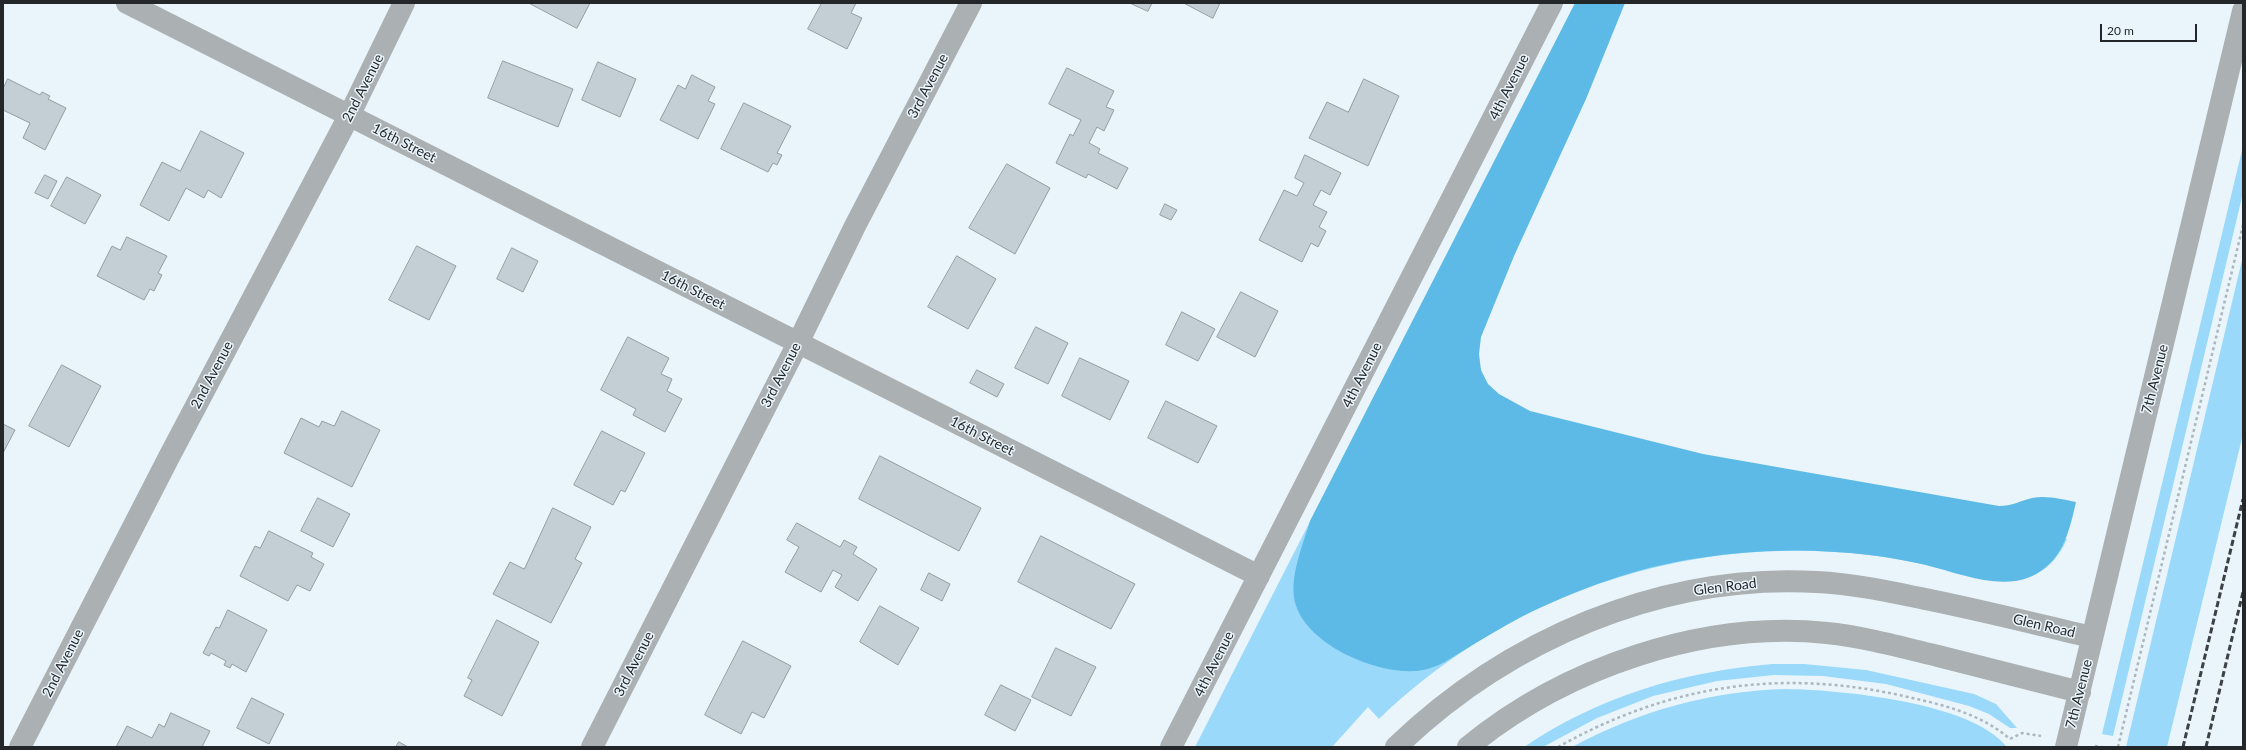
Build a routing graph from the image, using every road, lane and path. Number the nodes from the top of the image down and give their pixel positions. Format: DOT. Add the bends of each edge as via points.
graph roads {
  1 [pos="126,3"];
  2 [pos="404,3"];
  3 [pos="971,3"];
  4 [pos="1552,3"];
  5 [pos="2243,11"];
  6 [pos="350,116"];
  7 [pos="2243,225"];
  8 [pos="798,343"];
  9 [pos="1259,576"];
  10 [pos="2092,637"];
  11 [pos="2080,692"];
  12 [pos="2010,739"];
  13 [pos="20,747"];
  14 [pos="592,747"];
  15 [pos="1171,747"];
  16 [pos="1396,747"];
  17 [pos="1468,747"];
  18 [pos="1558,747"];
  19 [pos="2066,747"];
  20 [pos="2118,747"];
  1 -- 6 [label="street, 16th Street"];
  2 -- 6 [label="street, 2nd Avenue"];
  3 -- 8 [label="street, 3rd Avenue" via="855,226"];
  4 -- 9 [label="street, 4th Avenue"];
  5 -- 10 [label="street, 7th Avenue"];
  6 -- 8 [label="street, 16th Street"];
  6 -- 13 [label="street, 2nd Avenue" via="162,471"];
  7 -- 20 [label="path"];
  8 -- 9 [label="street, 16th Street"];
  8 -- 14 [label="street, 3rd Avenue"];
  9 -- 15 [label="street, 4th Avenue"];
  10 -- 11 [label="street, 7th Avenue"];
  10 -- 16 [label="street, Glen Road" via="1846,584 1789,581 1718,586 1638,604 1544,640 1514,656 1461,691"];
  11 -- 17 [label="street" via="1854,637 1794,631 1758,632 1677,645 1606,667 1568,683 1519,709"];
  11 -- 19 [label="street, 7th Avenue"];
  12 -- 18 [label="path" via="1996,727 1979,718 1922,700 1856,686 1779,682 1728,686 1663,701 1611,720"];
}
